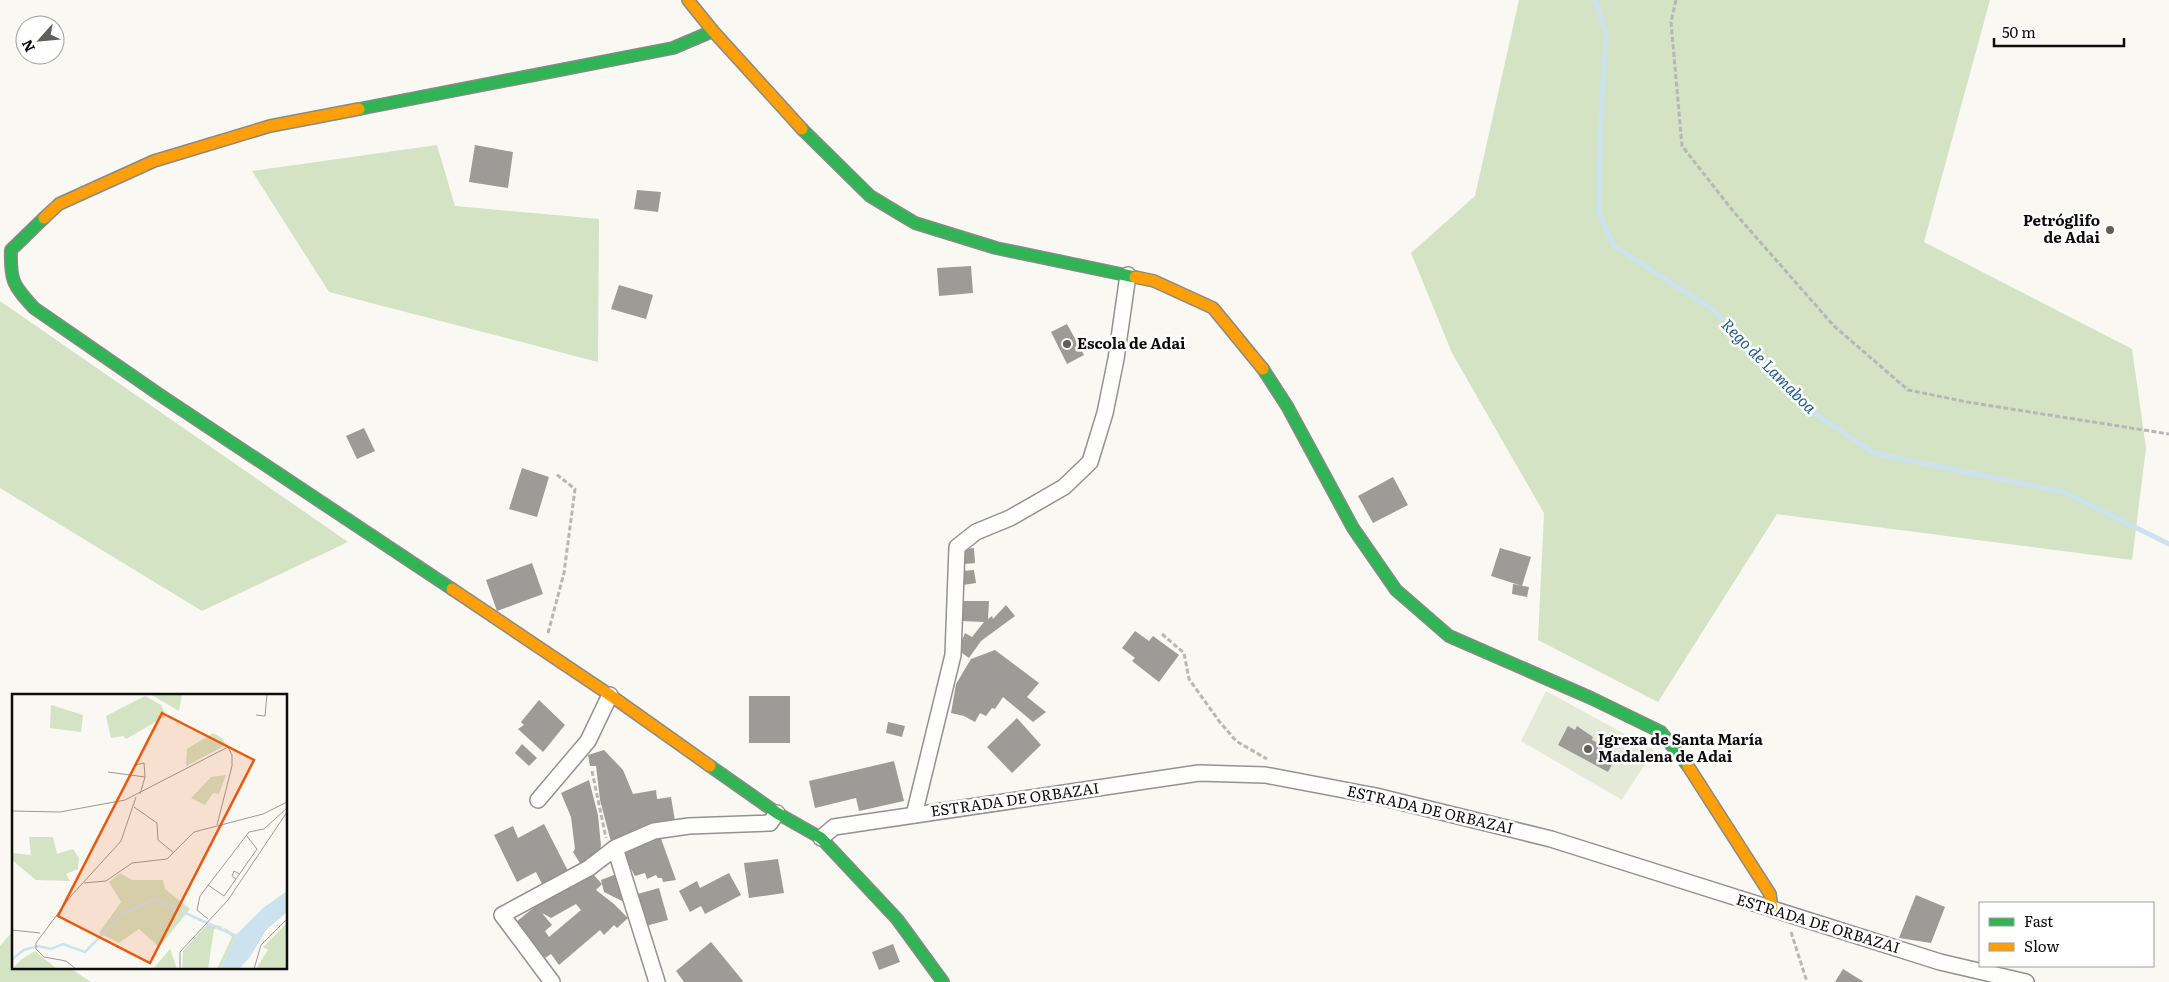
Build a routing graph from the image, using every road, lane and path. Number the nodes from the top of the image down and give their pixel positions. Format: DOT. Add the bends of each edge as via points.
graph roads {
  1 [pos="688,0"];
  2 [pos="1676,0"];
  3 [pos="713,31"];
  4 [pos="1128,275"];
  5 [pos="2169,434"];
  6 [pos="556,474"];
  7 [pos="1162,634"];
  8 [pos="544,650"];
  9 [pos="610,695"];
  10 [pos="592,771"];
  11 [pos="1284,779"];
  12 [pos="538,800"];
  13 [pos="777,813"];
  14 [pos="914,815"];
  15 [pos="821,838"];
  16 [pos="612,851"];
  17 [pos="1756,873"];
  18 [pos="1744,901"];
  19 [pos="1772,909"];
  20 [pos="1787,914"];
  21 [pos="552,982"];
  22 [pos="657,982"];
  23 [pos="942,982"];
  24 [pos="1807,982"];
  25 [pos="2026,982"];
  1 -- 3 [label="street"];
  2 -- 5 [label="path" via="1671,22 1682,146 1834,326 1908,390"];
  3 -- 4 [label="street" via="819,148 870,196 915,223 996,248"];
  3 -- 8 [label="street" via="673,48 270,126 154,161 59,204 11,250 10,274 34,308"];
  4 -- 14 [label="street" via="1107,404 1090,462 1064,487 1010,518 976,532 957,547 953,655"];
  4 -- 17 [label="street" via="1154,281 1214,308 1260,364 1287,406 1353,528 1396,590 1449,636 1661,732 1681,755"];
  6 -- 8 [label="path" via="575,488 564,574"];
  7 -- 11 [label="path" via="1184,653 1189,679 1219,721 1236,741 1279,766"];
  8 -- 9 [label="street"];
  9 -- 12 [label="street" via="588,741"];
  9 -- 13 [label="street"];
  10 -- 16 [label="path"];
  11 -- 14 [label="street, ESTRADA DE ORBAZAI" via="1265,775 1199,773"];
  11 -- 18 [label="street, ESTRADA DE ORBAZAI" via="1376,796 1551,840"];
  13 -- 15 [label="street"];
  13 -- 16 [label="street" via="770,823 689,826 654,831"];
  14 -- 15 [label="street, ESTRADA DE ORBAZAI" via="834,827"];
  15 -- 23 [label="street" via="897,919"];
  16 -- 21 [label="street" via="589,868 502,915"];
  16 -- 22 [label="street"];
  17 -- 18 [label="street"];
  17 -- 19 [label="street" via="1770,894"];
  18 -- 19 [label="street, ESTRADA DE ORBAZAI"];
  19 -- 20 [label="street, ESTRADA DE ORBAZAI"];
  20 -- 24 [label="path"];
  20 -- 25 [label="street, ESTRADA DE ORBAZAI" via="1940,962"];
}
